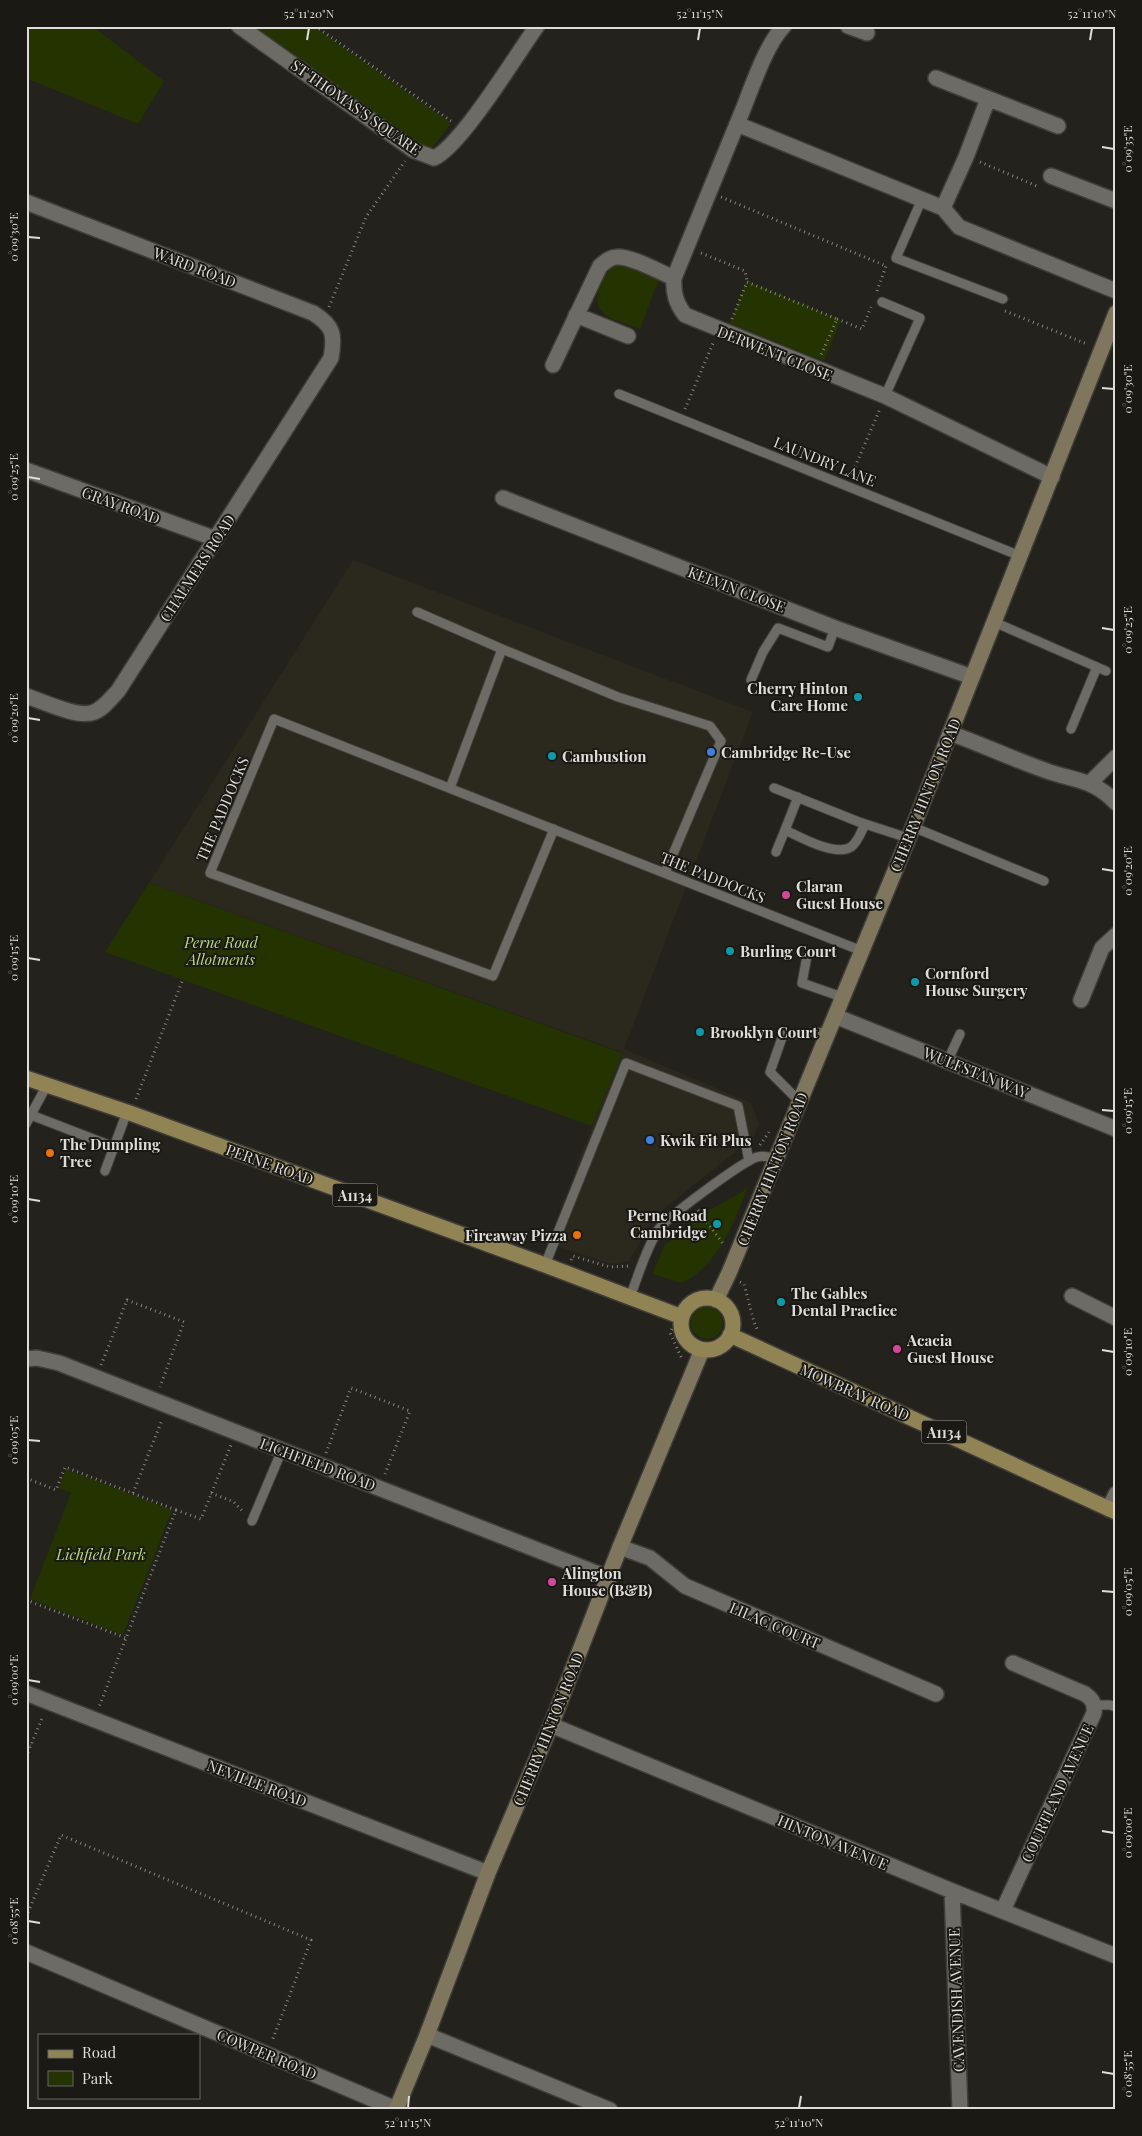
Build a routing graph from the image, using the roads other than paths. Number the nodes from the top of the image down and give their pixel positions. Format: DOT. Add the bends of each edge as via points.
graph roads {
  1 [pos="239,26"];
  2 [pos="536,26"];
  3 [pos="784,26"];
  4 [pos="848,26"];
  5 [pos="867,33"];
  6 [pos="936,78"];
  7 [pos="988,99"];
  8 [pos="737,124"];
  9 [pos="1058,126"];
  10 [pos="1051,176"];
  11 [pos="922,199"];
  12 [pos="1116,201"];
  13 [pos="26,202"];
  14 [pos="944,208"];
  15 [pos="674,278"];
  16 [pos="1116,291"];
  17 [pos="1003,299"];
  18 [pos="882,302"];
  19 [pos="1116,314"];
  20 [pos="576,315"];
  21 [pos="628,336"];
  22 [pos="331,358"];
  23 [pos="553,365"];
  24 [pos="619,394"];
  25 [pos="885,396"];
  26 [pos="26,470"];
  27 [pos="1052,477"];
  28 [pos="503,498"];
  29 [pos="216,539"];
  30 [pos="1020,556"];
  31 [pos="417,612"];
  32 [pos="994,622"];
  33 [pos="835,628"];
  34 [pos="502,649"];
  35 [pos="1097,667"];
  36 [pos="1106,671"];
  37 [pos="972,677"];
  38 [pos="751,680"];
  39 [pos="26,696"];
  40 [pos="1071,729"];
  41 [pos="950,733"];
  42 [pos="1116,757"];
  43 [pos="1090,783"];
  44 [pos="450,788"];
  45 [pos="774,788"];
  46 [pos="798,797"];
  47 [pos="1116,803"];
  48 [pos="864,824"];
  49 [pos="554,829"];
  50 [pos="785,830"];
  51 [pos="911,833"];
  52 [pos="776,852"];
  53 [pos="665,873"];
  54 [pos="1044,881"];
  55 [pos="1116,935"];
  56 [pos="862,951"];
  57 [pos="807,956"];
  58 [pos="842,997"];
  59 [pos="1081,1000"];
  60 [pos="835,1016"];
  61 [pos="828,1032"];
  62 [pos="960,1034"];
  63 [pos="948,1060"];
  64 [pos="26,1078"];
  65 [pos="47,1085"];
  66 [pos="799,1101"];
  67 [pos="129,1113"];
  68 [pos="28,1119"];
  69 [pos="1116,1129"];
  70 [pos="114,1147"];
  71 [pos="776,1159"];
  72 [pos="749,1161"];
  73 [pos="105,1171"];
  74 [pos="545,1265"];
  75 [pos="1072,1296"];
  76 [pos="630,1297"];
  77 [pos="716,1300"];
  78 [pos="682,1317"];
  79 [pos="1116,1318"];
  80 [pos="730,1335"];
  81 [pos="702,1350"];
  82 [pos="26,1358"];
  83 [pos="282,1450"];
  84 [pos="1116,1494"];
  85 [pos="1112,1511"];
  86 [pos="252,1521"];
  87 [pos="620,1547"];
  88 [pos="609,1578"];
  89 [pos="1013,1663"];
  90 [pos="26,1693"];
  91 [pos="936,1694"];
  92 [pos="1094,1706"];
  93 [pos="1116,1707"];
  94 [pos="551,1725"];
  95 [pos="488,1873"];
  96 [pos="952,1891"];
  97 [pos="1003,1910"];
  98 [pos="26,1952"];
  99 [pos="1116,1956"];
  100 [pos="427,2035"];
  101 [pos="396,2109"];
  102 [pos="609,2110"];
  103 [pos="960,2110"];
  1 -- 2 [label="street, ST THOMAS'S SQUARE" via="413,150 434,158 443,154 464,130"];
  3 -- 8 [label="street, DERWENT CLOSE" via="761,66"];
  4 -- 5 [label="street"];
  6 -- 7 [label="street"];
  7 -- 9 [label="street"];
  7 -- 14 [label="street"];
  8 -- 11 [label="street"];
  8 -- 15 [label="street, DERWENT CLOSE"];
  10 -- 12 [label="street"];
  11 -- 14 [label="street"];
  11 -- 17 [label="lane" via="896,258"];
  13 -- 22 [label="street, WARD ROAD" via="313,313 330,327 333,335"];
  14 -- 16 [label="street" via="959,227"];
  15 -- 20 [label="street" via="625,257 607,260 600,266"];
  15 -- 25 [label="street, DERWENT CLOSE" via="677,305 685,315"];
  18 -- 25 [label="lane" via="920,318"];
  19 -- 27 [label="street, CHERRY HINTON ROAD"];
  20 -- 21 [label="street"];
  20 -- 23 [label="street"];
  22 -- 29 [label="street, CHALMERS ROAD"];
  24 -- 30 [label="lane, LAUNDRY LANE"];
  25 -- 27 [label="street, DERWENT CLOSE"];
  26 -- 29 [label="street, GRAY ROAD"];
  27 -- 30 [label="street, CHERRY HINTON ROAD"];
  28 -- 33 [label="street, KELVIN CLOSE"];
  29 -- 39 [label="street, CHALMERS ROAD" via="118,691 105,705 92,714 78,713"];
  30 -- 32 [label="street, CHERRY HINTON ROAD"];
  31 -- 34 [label="lane"];
  32 -- 35 [label="lane"];
  32 -- 37 [label="street, CHERRY HINTON ROAD"];
  33 -- 37 [label="street, KELVIN CLOSE"];
  33 -- 38 [label="lane" via="828,646 778,628"];
  34 -- 44 [label="lane"];
  34 -- 53 [label="lane" via="618,697 710,726 721,741"];
  35 -- 36 [label="lane"];
  35 -- 40 [label="lane"];
  37 -- 41 [label="street, CHERRY HINTON ROAD"];
  41 -- 43 [label="street" via="1048,772"];
  41 -- 51 [label="street, CHERRY HINTON ROAD"];
  42 -- 43 [label="street"];
  43 -- 47 [label="street"];
  44 -- 49 [label="lane, THE PADDOCKS"];
  44 -- 49 [label="lane, THE PADDOCKS" via="274,719 210,872 492,976"];
  45 -- 46 [label="lane"];
  46 -- 48 [label="lane"];
  46 -- 50 [label="lane"];
  48 -- 50 [label="lane" via="852,846 842,851"];
  48 -- 51 [label="lane"];
  49 -- 53 [label="lane, THE PADDOCKS"];
  50 -- 52 [label="lane"];
  51 -- 54 [label="lane"];
  51 -- 56 [label="street, CHERRY HINTON ROAD"];
  53 -- 56 [label="lane, THE PADDOCKS"];
  55 -- 59 [label="street" via="1102,948"];
  56 -- 58 [label="street, CHERRY HINTON ROAD"];
  57 -- 58 [label="lane" via="802,982"];
  58 -- 60 [label="street, CHERRY HINTON ROAD"];
  60 -- 61 [label="street, CHERRY HINTON ROAD"];
  60 -- 63 [label="street, WULFSTAN WAY"];
  61 -- 66 [label="street, CHERRY HINTON ROAD"];
  61 -- 66 [label="lane" via="784,1035 770,1072"];
  62 -- 63 [label="lane"];
  63 -- 69 [label="street, WULFSTAN WAY"];
  64 -- 65 [label="main road, PERNE ROAD / A1134"];
  65 -- 67 [label="main road, PERNE ROAD / A1134"];
  65 -- 68 [label="lane"];
  66 -- 71 [label="street, CHERRY HINTON ROAD"];
  67 -- 70 [label="lane"];
  67 -- 74 [label="main road, PERNE ROAD / A1134"];
  68 -- 70 [label="lane"];
  70 -- 73 [label="lane"];
  71 -- 72 [label="lane" via="763,1156"];
  71 -- 77 [label="street, CHERRY HINTON ROAD"];
  72 -- 74 [label="lane" via="738,1106 626,1062"];
  72 -- 76 [label="lane" via="659,1228 643,1257"];
  74 -- 76 [label="main road, PERNE ROAD / A1134"];
  75 -- 79 [label="street"];
  76 -- 78 [label="main road, PERNE ROAD / A1134"];
  77 -- 78 [label="main road" via="700,1299 692,1303"];
  77 -- 80 [label="main road" via="728,1310 732,1327"];
  78 -- 81 [label="main road" via="682,1333 686,1341"];
  80 -- 81 [label="main road" via="719,1347"];
  80 -- 85 [label="main road, MOWBRAY ROAD / A1134"];
  81 -- 87 [label="street, CHERRY HINTON ROAD"];
  82 -- 83 [label="street, LICHFIELD ROAD" via="59,1363"];
  83 -- 86 [label="lane"];
  83 -- 88 [label="street, LICHFIELD ROAD"];
  84 -- 85 [label="street"];
  87 -- 88 [label="street, CHERRY HINTON ROAD"];
  87 -- 91 [label="street, LILAC COURT" via="650,1558 685,1586"];
  88 -- 94 [label="street, CHERRY HINTON ROAD"];
  89 -- 92 [label="street, COURTLAND AVENUE" via="1085,1694"];
  90 -- 95 [label="street, NEVILLE ROAD"];
  92 -- 93 [label="lane"];
  92 -- 97 [label="street, COURTLAND AVENUE" via="1094,1713"];
  94 -- 95 [label="street, CHERRY HINTON ROAD"];
  94 -- 96 [label="street, HINTON AVENUE"];
  95 -- 100 [label="street, CHERRY HINTON ROAD"];
  96 -- 97 [label="street, HINTON AVENUE"];
  96 -- 103 [label="street, CAVENDISH AVENUE"];
  97 -- 99 [label="street, HINTON AVENUE"];
  98 -- 101 [label="street, COWPER ROAD"];
  100 -- 101 [label="street, CHERRY HINTON ROAD"];
  100 -- 102 [label="street"];
}
